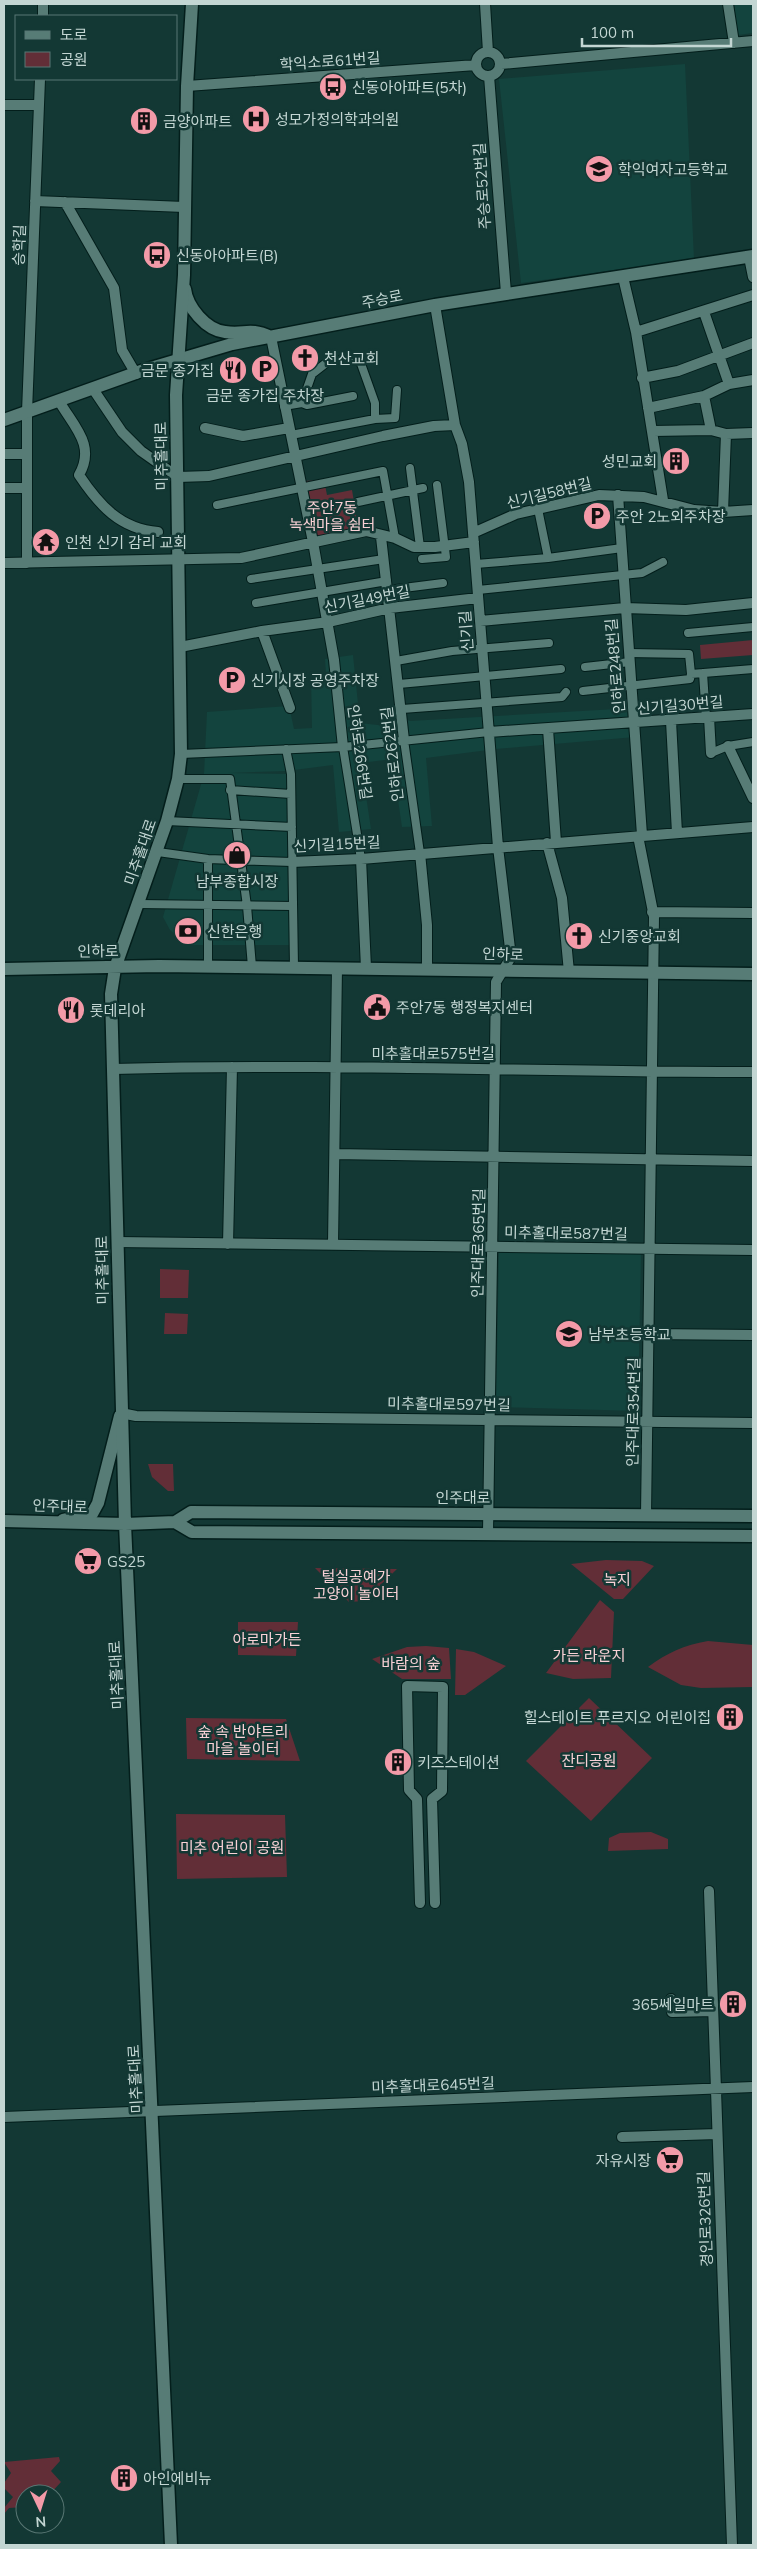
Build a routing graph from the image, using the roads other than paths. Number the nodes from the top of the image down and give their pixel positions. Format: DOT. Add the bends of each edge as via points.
graph roads {
  1 [pos="192,4"];
  2 [pos="485,4"];
  3 [pos="728,4"];
  4 [pos="753,41"];
  5 [pos="734,43"];
  6 [pos="488,52"];
  7 [pos="501,64"];
  8 [pos="476,65"];
  9 [pos="489,76"];
  10 [pos="40,80"];
  11 [pos="186,86"];
  12 [pos="4,105"];
  13 [pos="39,105"];
  14 [pos="36,201"];
  15 [pos="65,202"];
  16 [pos="184,207"];
  17 [pos="751,256"];
  18 [pos="184,275"];
  19 [pos="623,277"];
  20 [pos="753,277"];
  21 [pos="506,293"];
  22 [pos="753,295"];
  23 [pos="436,305"];
  24 [pos="704,312"];
  25 [pos="636,332"];
  26 [pos="270,338"];
  27 [pos="753,342"];
  28 [pos="719,355"];
  29 [pos="179,359"];
  30 [pos="342,359"];
  31 [pos="330,360"];
  32 [pos="136,374"];
  33 [pos="642,378"];
  34 [pos="753,380"];
  35 [pos="729,384"];
  36 [pos="93,389"];
  37 [pos="397,390"];
  38 [pos="353,396"];
  39 [pos="704,396"];
  40 [pos="59,401"];
  41 [pos="302,402"];
  42 [pos="284,406"];
  43 [pos="648,408"];
  44 [pos="27,412"];
  45 [pos="375,419"];
  46 [pos="4,420"];
  47 [pos="455,425"];
  48 [pos="205,428"];
  49 [pos="712,430"];
  50 [pos="652,431"];
  51 [pos="290,432"];
  52 [pos="753,433"];
  53 [pos="726,434"];
  54 [pos="4,454"];
  55 [pos="27,454"];
  56 [pos="295,456"];
  57 [pos="410,468"];
  58 [pos="178,477"];
  59 [pos="437,486"];
  60 [pos="302,487"];
  61 [pos="4,488"];
  62 [pos="27,488"];
  63 [pos="423,488"];
  64 [pos="413,490"];
  65 [pos="618,495"];
  66 [pos="388,497"];
  67 [pos="662,500"];
  68 [pos="358,502"];
  69 [pos="217,505"];
  70 [pos="538,509"];
  71 [pos="753,510"];
  72 [pos="723,512"];
  73 [pos="158,532"];
  74 [pos="381,537"];
  75 [pos="474,537"];
  76 [pos="395,538"];
  77 [pos="314,542"];
  78 [pos="445,546"];
  79 [pos="420,547"];
  80 [pos="622,548"];
  81 [pos="548,558"];
  82 [pos="384,559"];
  83 [pos="422,559"];
  84 [pos="178,560"];
  85 [pos="663,562"];
  86 [pos="4,563"];
  87 [pos="27,563"];
  88 [pos="476,564"];
  89 [pos="318,567"];
  90 [pos="623,573"];
  91 [pos="251,579"];
  92 [pos="443,583"];
  93 [pos="388,586"];
  94 [pos="322,593"];
  95 [pos="478,594"];
  96 [pos="256,603"];
  97 [pos="753,603"];
  98 [pos="390,608"];
  99 [pos="625,608"];
  100 [pos="480,621"];
  101 [pos="328,622"];
  102 [pos="753,627"];
  103 [pos="262,631"];
  104 [pos="688,633"];
  105 [pos="549,643"];
  106 [pos="180,647"];
  107 [pos="482,648"];
  108 [pos="630,657"];
  109 [pos="396,660"];
  110 [pos="585,666"];
  111 [pos="561,669"];
  112 [pos="753,669"];
  113 [pos="703,673"];
  114 [pos="690,674"];
  115 [pos="484,678"];
  116 [pos="399,684"];
  117 [pos="632,685"];
  118 [pos="583,691"];
  119 [pos="566,692"];
  120 [pos="486,703"];
  121 [pos="290,708"];
  122 [pos="402,709"];
  123 [pos="753,714"];
  124 [pos="707,718"];
  125 [pos="671,721"];
  126 [pos="635,724"];
  127 [pos="548,729"];
  128 [pos="489,732"];
  129 [pos="404,740"];
  130 [pos="753,742"];
  131 [pos="728,746"];
  132 [pos="343,747"];
  133 [pos="286,749"];
  134 [pos="711,753"];
  135 [pos="181,754"];
  136 [pos="178,779"];
  137 [pos="230,790"];
  138 [pos="291,794"];
  139 [pos="753,798"];
  140 [pos="167,822"];
  141 [pos="236,824"];
  142 [pos="292,827"];
  143 [pos="753,827"];
  144 [pos="677,832"];
  145 [pos="641,835"];
  146 [pos="552,842"];
  147 [pos="498,846"];
  148 [pos="158,852"];
  149 [pos="420,853"];
  150 [pos="208,858"];
  151 [pos="361,859"];
  152 [pos="240,861"];
  153 [pos="292,862"];
  154 [pos="139,904"];
  155 [pos="207,905"];
  156 [pos="247,906"];
  157 [pos="292,906"];
  158 [pos="652,912"];
  159 [pos="753,913"];
  160 [pos="511,957"];
  161 [pos="208,966"];
  162 [pos="252,967"];
  163 [pos="294,967"];
  164 [pos="115,968"];
  165 [pos="337,968"];
  166 [pos="366,968"];
  167 [pos="427,968"];
  168 [pos="4,969"];
  169 [pos="503,970"];
  170 [pos="569,972"];
  171 [pos="653,973"];
  172 [pos="753,974"];
  173 [pos="232,1067"];
  174 [pos="113,1068"];
  175 [pos="336,1068"];
  176 [pos="495,1068"];
  177 [pos="652,1072"];
  178 [pos="753,1072"];
  179 [pos="334,1154"];
  180 [pos="494,1156"];
  181 [pos="651,1159"];
  182 [pos="753,1161"];
  183 [pos="117,1242"];
  184 [pos="228,1244"];
  185 [pos="333,1244"];
  186 [pos="493,1247"];
  187 [pos="650,1249"];
  188 [pos="753,1250"];
  189 [pos="649,1334"];
  190 [pos="753,1335"];
  191 [pos="121,1413"];
  192 [pos="490,1420"];
  193 [pos="648,1422"];
  194 [pos="753,1423"];
  195 [pos="489,1513"];
  196 [pos="646,1515"];
  197 [pos="753,1516"];
  198 [pos="4,1521"];
  199 [pos="53,1522"];
  200 [pos="175,1522"];
  201 [pos="125,1524"];
  202 [pos="488,1533"];
  203 [pos="753,1536"];
  204 [pos="709,1891"];
  205 [pos="420,1903"];
  206 [pos="435,1903"];
  207 [pos="672,1999"];
  208 [pos="713,2011"];
  209 [pos="753,2087"];
  210 [pos="716,2088"];
  211 [pos="152,2111"];
  212 [pos="4,2117"];
  213 [pos="717,2134"];
  214 [pos="622,2137"];
  215 [pos="171,2545"];
  216 [pos="732,2545"];
  1 -- 11 [label="main road, 미추홀대로"];
  2 -- 6 [label="street"];
  3 -- 5 [label="street"];
  4 -- 5 [label="street"];
  5 -- 7 [label="street"];
  6 -- 7 [label="street" via="495,54"];
  6 -- 8 [label="street" via="480,54"];
  7 -- 9 [label="street" via="499,71"];
  8 -- 9 [label="street" via="479,72"];
  8 -- 11 [label="street, 학익소로61번길"];
  9 -- 21 [label="street, 주승로52번길"];
  10 -- 13 [label="street, 승학길"];
  11 -- 16 [label="main road, 미추홀대로"];
  12 -- 13 [label="street"];
  13 -- 14 [label="street, 승학길"];
  14 -- 15 [label="street"];
  14 -- 44 [label="street, 승학길"];
  15 -- 16 [label="street"];
  15 -- 32 [label="street" via="114,288 122,350"];
  16 -- 18 [label="main road, 미추홀대로"];
  17 -- 19 [label="main road, 주승로"];
  17 -- 20 [label="street"];
  18 -- 26 [label="main road" via="186,298 190,308 199,316 220,331 256,330"];
  18 -- 29 [label="main road, 미추홀대로"];
  19 -- 21 [label="main road, 주승로"];
  19 -- 25 [label="street"];
  21 -- 23 [label="main road, 주승로"];
  22 -- 24 [label="street"];
  23 -- 26 [label="main road, 주승로"];
  23 -- 47 [label="street, 신기길"];
  24 -- 25 [label="street"];
  24 -- 28 [label="street"];
  25 -- 33 [label="street"];
  26 -- 29 [label="main road, 주승로" via="232,344"];
  26 -- 42 [label="street, 인하로266번길"];
  27 -- 28 [label="street"];
  28 -- 33 [label="street" via="678,371"];
  28 -- 35 [label="street"];
  29 -- 32 [label="main road, 주승로"];
  29 -- 58 [label="main road, 미추홀대로" via="176,395"];
  30 -- 45 [label="street" via="360,361 375,403"];
  31 -- 41 [label="street" via="312,374"];
  32 -- 36 [label="main road, 주승로"];
  33 -- 43 [label="street"];
  34 -- 35 [label="street"];
  35 -- 39 [label="street"];
  36 -- 40 [label="main road, 주승로"];
  36 -- 58 [label="street" via="122,432 141,451"];
  37 -- 45 [label="street" via="396,418"];
  38 -- 41 [label="street" via="307,405"];
  39 -- 43 [label="street"];
  39 -- 49 [label="street"];
  40 -- 44 [label="main road, 주승로"];
  40 -- 73 [label="street" via="84,441 85,464 79,475 98,504 142,531"];
  41 -- 42 [label="street"];
  42 -- 51 [label="street, 인하로266번길"];
  43 -- 50 [label="street"];
  44 -- 46 [label="main road, 주승로"];
  44 -- 55 [label="street"];
  45 -- 51 [label="street"];
  47 -- 56 [label="street" via="434,426"];
  47 -- 75 [label="street, 신기길" via="469,482"];
  48 -- 51 [label="street" via="243,436"];
  49 -- 50 [label="street"];
  49 -- 53 [label="street"];
  50 -- 67 [label="street"];
  51 -- 56 [label="street, 인하로266번길"];
  52 -- 53 [label="street"];
  53 -- 72 [label="street"];
  54 -- 55 [label="street"];
  55 -- 62 [label="street"];
  56 -- 58 [label="street" via="209,476"];
  56 -- 60 [label="street, 인하로266번길"];
  57 -- 64 [label="street"];
  58 -- 84 [label="main road, 미추홀대로"];
  59 -- 78 [label="street"];
  60 -- 66 [label="street" via="383,470"];
  60 -- 69 [label="street"];
  60 -- 77 [label="street, 인하로266번길"];
  61 -- 62 [label="street"];
  62 -- 87 [label="street"];
  63 -- 64 [label="street"];
  64 -- 66 [label="street"];
  64 -- 79 [label="street"];
  65 -- 67 [label="street, 신기길58번길"];
  65 -- 70 [label="street, 신기길58번길" via="599,495"];
  65 -- 80 [label="street, 인하로248번길"];
  66 -- 68 [label="street"];
  66 -- 76 [label="street"];
  67 -- 72 [label="street, 신기길58번길" via="694,510"];
  70 -- 75 [label="street, 신기길58번길" via="516,514"];
  70 -- 81 [label="street"];
  71 -- 72 [label="street, 신기길58번길"];
  74 -- 76 [label="street"];
  74 -- 77 [label="street" via="366,531"];
  74 -- 82 [label="street, 인하로262번길"];
  75 -- 78 [label="street, 신기길58번길"];
  75 -- 88 [label="street, 신기길"];
  76 -- 79 [label="street"];
  77 -- 84 [label="street" via="241,558"];
  77 -- 89 [label="street, 인하로266번길"];
  78 -- 79 [label="street, 신기길58번길"];
  78 -- 83 [label="street" via="446,557"];
  80 -- 81 [label="street"];
  80 -- 90 [label="street, 인하로248번길"];
  81 -- 88 [label="street"];
  82 -- 89 [label="street"];
  82 -- 93 [label="street, 인하로262번길"];
  84 -- 87 [label="street"];
  84 -- 106 [label="main road, 미추홀대로"];
  85 -- 90 [label="street" via="642,573"];
  86 -- 87 [label="street"];
  88 -- 95 [label="street, 신기길"];
  89 -- 91 [label="street"];
  89 -- 94 [label="street, 인하로266번길"];
  90 -- 95 [label="street"];
  90 -- 99 [label="street, 인하로248번길"];
  92 -- 93 [label="street"];
  93 -- 94 [label="street"];
  93 -- 98 [label="street, 인하로262번길"];
  94 -- 96 [label="street"];
  94 -- 101 [label="street, 인하로266번길"];
  95 -- 98 [label="street, 신기길49번길"];
  95 -- 100 [label="street, 신기길"];
  97 -- 99 [label="street" via="686,610"];
  98 -- 101 [label="street, 신기길49번길"];
  98 -- 109 [label="street, 인하로262번길"];
  99 -- 100 [label="street"];
  99 -- 108 [label="street, 인하로248번길"];
  100 -- 107 [label="street, 신기길"];
  101 -- 103 [label="street, 신기길49번길"];
  101 -- 132 [label="street, 인하로266번길"];
  102 -- 104 [label="street"];
  103 -- 106 [label="street, 신기길49번길"];
  103 -- 121 [label="street"];
  105 -- 107 [label="street"];
  106 -- 135 [label="main road, 미추홀대로"];
  107 -- 109 [label="street"];
  107 -- 115 [label="street, 신기길"];
  108 -- 110 [label="street"];
  108 -- 114 [label="street" via="689,654"];
  108 -- 117 [label="street, 인하로248번길"];
  109 -- 116 [label="street, 인하로262번길"];
  111 -- 115 [label="street"];
  112 -- 113 [label="street"];
  113 -- 114 [label="street"];
  113 -- 124 [label="street"];
  114 -- 117 [label="street" via="690,679"];
  115 -- 116 [label="street"];
  115 -- 120 [label="street, 신기길"];
  116 -- 122 [label="street, 인하로262번길"];
  117 -- 118 [label="street"];
  117 -- 126 [label="street, 인하로248번길"];
  119 -- 120 [label="street" via="562,697"];
  120 -- 122 [label="street"];
  120 -- 128 [label="street, 신기길"];
  122 -- 129 [label="street, 인하로262번길"];
  123 -- 124 [label="street, 신기길30번길"];
  124 -- 125 [label="street, 신기길30번길"];
  124 -- 134 [label="street"];
  125 -- 126 [label="street, 신기길30번길"];
  125 -- 144 [label="street"];
  126 -- 127 [label="street, 신기길30번길"];
  126 -- 145 [label="street, 인하로248번길"];
  127 -- 128 [label="street, 신기길30번길"];
  127 -- 146 [label="street"];
  128 -- 129 [label="street"];
  128 -- 147 [label="street, 신기길"];
  129 -- 132 [label="street"];
  129 -- 149 [label="street, 인하로262번길"];
  130 -- 131 [label="street"];
  131 -- 134 [label="street"];
  131 -- 139 [label="street"];
  132 -- 133 [label="street"];
  132 -- 151 [label="street, 인하로266번길"];
  133 -- 135 [label="street"];
  133 -- 138 [label="street"];
  135 -- 136 [label="main road, 미추홀대로"];
  136 -- 137 [label="street" via="230,779"];
  136 -- 140 [label="main road, 미추홀대로"];
  137 -- 138 [label="street"];
  137 -- 141 [label="street"];
  138 -- 142 [label="street"];
  140 -- 141 [label="street"];
  140 -- 148 [label="main road, 미추홀대로"];
  141 -- 142 [label="street"];
  141 -- 152 [label="street"];
  142 -- 153 [label="street"];
  143 -- 144 [label="street, 신기길15번길"];
  144 -- 145 [label="street, 신기길15번길"];
  145 -- 146 [label="street, 신기길15번길"];
  145 -- 158 [label="street, 인하로248번길" via="638,841"];
  146 -- 147 [label="street, 신기길15번길"];
  146 -- 170 [label="street" via="566,924"];
  147 -- 149 [label="street, 신기길15번길"];
  147 -- 160 [label="street, 신기길"];
  148 -- 150 [label="street, 신기길15번길"];
  148 -- 154 [label="main road, 미추홀대로"];
  149 -- 151 [label="street, 신기길15번길"];
  149 -- 167 [label="street, 인하로262번길" via="427,925"];
  150 -- 152 [label="street, 신기길15번길"];
  150 -- 155 [label="street"];
  151 -- 153 [label="street, 신기길15번길"];
  151 -- 166 [label="street, 인하로266번길"];
  152 -- 153 [label="street, 신기길15번길"];
  152 -- 156 [label="street"];
  153 -- 157 [label="street"];
  154 -- 155 [label="street"];
  154 -- 164 [label="main road, 미추홀대로"];
  155 -- 156 [label="street"];
  155 -- 161 [label="street"];
  156 -- 157 [label="street"];
  156 -- 162 [label="street"];
  157 -- 163 [label="street"];
  158 -- 159 [label="street"];
  158 -- 171 [label="street, 인하로248번길"];
  160 -- 169 [label="street, 인주대로365번길"];
  161 -- 162 [label="main road, 인하로"];
  161 -- 164 [label="main road, 인하로"];
  162 -- 163 [label="main road, 인하로"];
  163 -- 165 [label="main road, 인하로"];
  164 -- 168 [label="main road, 인하로"];
  164 -- 174 [label="main road, 미추홀대로" via="111,994"];
  165 -- 166 [label="main road, 인하로"];
  165 -- 175 [label="street"];
  166 -- 167 [label="main road, 인하로"];
  167 -- 169 [label="main road, 인하로"];
  169 -- 170 [label="main road, 인하로"];
  169 -- 176 [label="street, 인주대로365번길" via="496,982"];
  170 -- 171 [label="main road, 인하로"];
  171 -- 172 [label="main road, 인하로"];
  171 -- 177 [label="street, 인하로248번길"];
  173 -- 174 [label="street, 미추홀대로575번길"];
  173 -- 175 [label="street, 미추홀대로575번길"];
  173 -- 184 [label="street"];
  174 -- 183 [label="main road, 미추홀대로"];
  175 -- 176 [label="street, 미추홀대로575번길"];
  175 -- 179 [label="street"];
  176 -- 177 [label="street, 미추홀대로575번길"];
  176 -- 180 [label="street, 인주대로365번길"];
  177 -- 178 [label="street, 미추홀대로575번길"];
  177 -- 181 [label="street, 인주대로354번길"];
  179 -- 180 [label="street"];
  179 -- 185 [label="street"];
  180 -- 181 [label="street"];
  180 -- 186 [label="street, 인주대로365번길"];
  181 -- 182 [label="street"];
  181 -- 187 [label="street, 인주대로354번길"];
  183 -- 184 [label="street, 미추홀대로587번길"];
  183 -- 191 [label="main road, 미추홀대로"];
  184 -- 185 [label="street, 미추홀대로587번길"];
  185 -- 186 [label="street, 미추홀대로587번길"];
  186 -- 187 [label="street, 미추홀대로587번길"];
  186 -- 192 [label="street, 인주대로365번길"];
  187 -- 188 [label="street, 미추홀대로587번길"];
  187 -- 189 [label="street, 인주대로354번길"];
  189 -- 190 [label="street"];
  189 -- 193 [label="street, 인주대로354번길"];
  191 -- 192 [label="street, 미추홀대로597번길" via="145,1416"];
  191 -- 199 [label="main road" via="98,1503 92,1514"];
  191 -- 201 [label="main road, 미추홀대로"];
  192 -- 193 [label="street, 미추홀대로597번길"];
  192 -- 195 [label="street, 인주대로365번길"];
  193 -- 194 [label="street, 미추홀대로597번길"];
  193 -- 196 [label="street, 인주대로354번길"];
  195 -- 196 [label="main road, 인주대로"];
  195 -- 200 [label="main road, 인주대로" via="191,1512"];
  195 -- 202 [label="street, 인주대로365번길"];
  196 -- 197 [label="main road, 인주대로"];
  198 -- 199 [label="main road, 인주대로"];
  199 -- 201 [label="main road, 인주대로"];
  200 -- 201 [label="main road, 인주대로"];
  200 -- 202 [label="main road, 인주대로" via="192,1532"];
  201 -- 211 [label="main road, 미추홀대로"];
  202 -- 203 [label="main road, 인주대로"];
  204 -- 208 [label="street, 경인로326번길"];
  205 -- 206 [label="street" via="417,1799 409,1790 407,1686 443,1687 442,1791 432,1799"];
  207 -- 208 [label="street" via="672,2012"];
  208 -- 210 [label="street, 경인로326번길"];
  209 -- 210 [label="street, 미추홀대로645번길"];
  210 -- 211 [label="street, 미추홀대로645번길"];
  210 -- 213 [label="street, 경인로326번길"];
  211 -- 212 [label="street, 미추홀대로645번길"];
  211 -- 215 [label="main road, 미추홀대로"];
  213 -- 214 [label="street"];
  213 -- 216 [label="street, 경인로326번길"];
}
